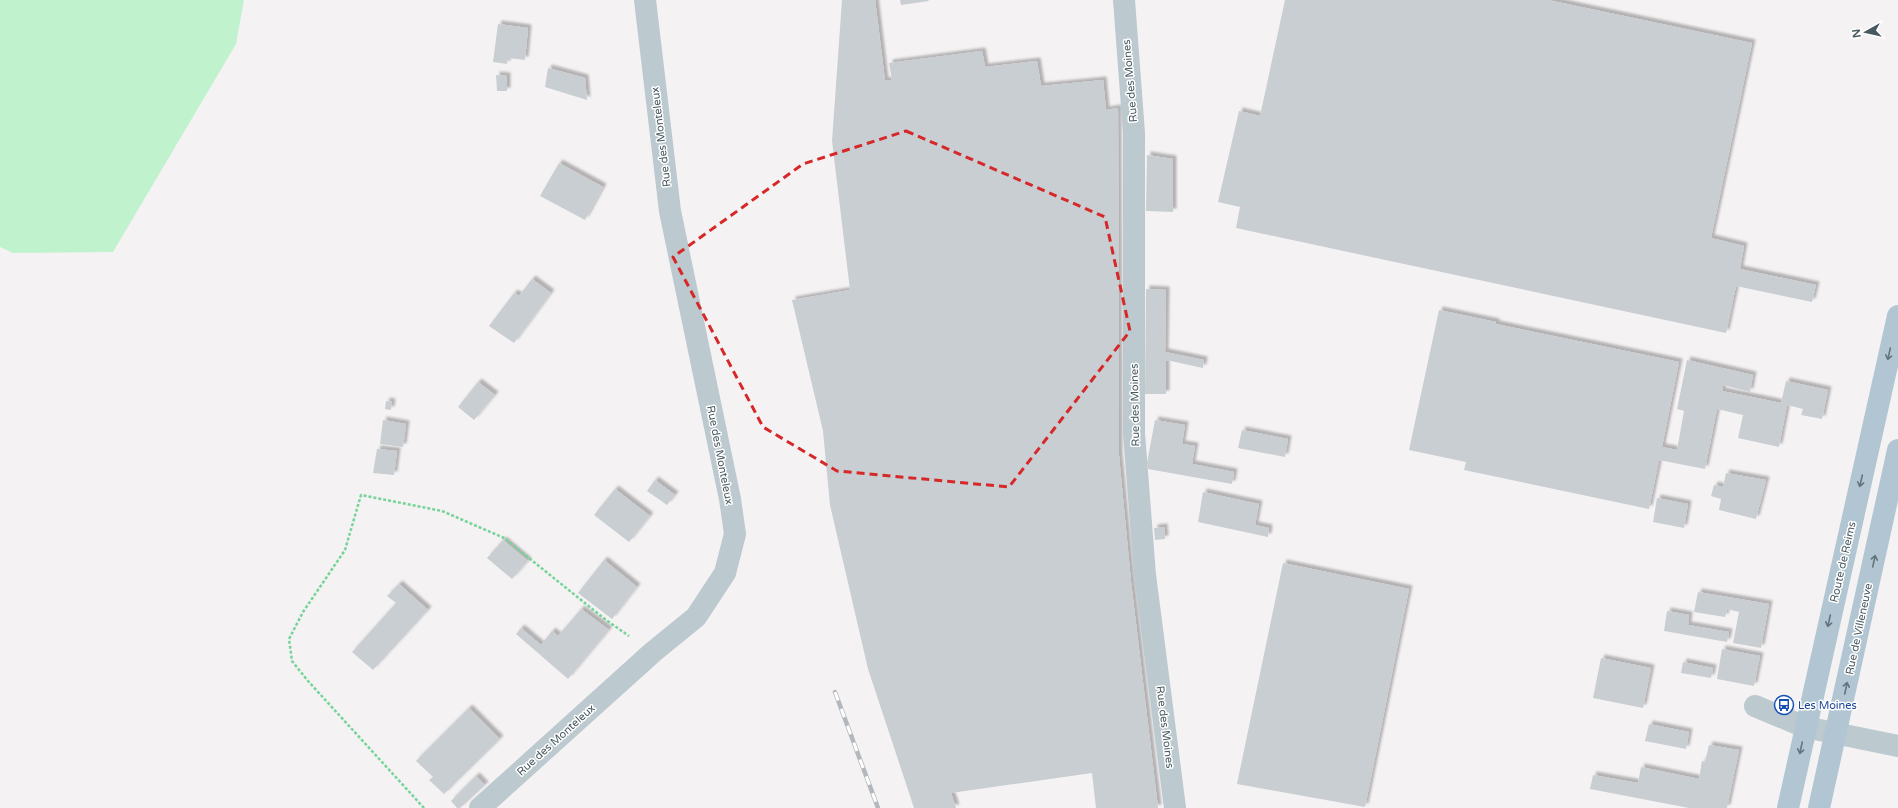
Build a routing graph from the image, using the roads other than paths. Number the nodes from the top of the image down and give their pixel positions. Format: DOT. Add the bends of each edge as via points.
graph roads {
  1 [pos="645,0"];
  2 [pos="1124,0"];
  3 [pos="1898,316"];
  4 [pos="1898,450"];
  5 [pos="1755,706"];
  6 [pos="1806,727"];
  7 [pos="1836,732"];
  8 [pos="1898,746"];
  9 [pos="480,808"];
  10 [pos="1175,808"];
  11 [pos="1788,808"];
  12 [pos="1819,808"];
  1 -- 9 [label="street, Rue des Monteleux" via="670,212 730,499 734,534 725,573 696,617 653,652"];
  2 -- 10 [label="street, Rue des Moines" via="1134,133 1134,433 1145,575"];
  3 -- 6 [label="main road, Route de Reims, one-way"];
  7 -- 4 [label="main road, Rue de Villeneuve, one-way"];
  5 -- 6 [label="street"];
  6 -- 7 [label="street"];
  6 -- 11 [label="main road, Route de Reims, one-way"];
  7 -- 8 [label="street"];
  7 -- 12 [label="main road, Rue de Villeneuve"];
}
